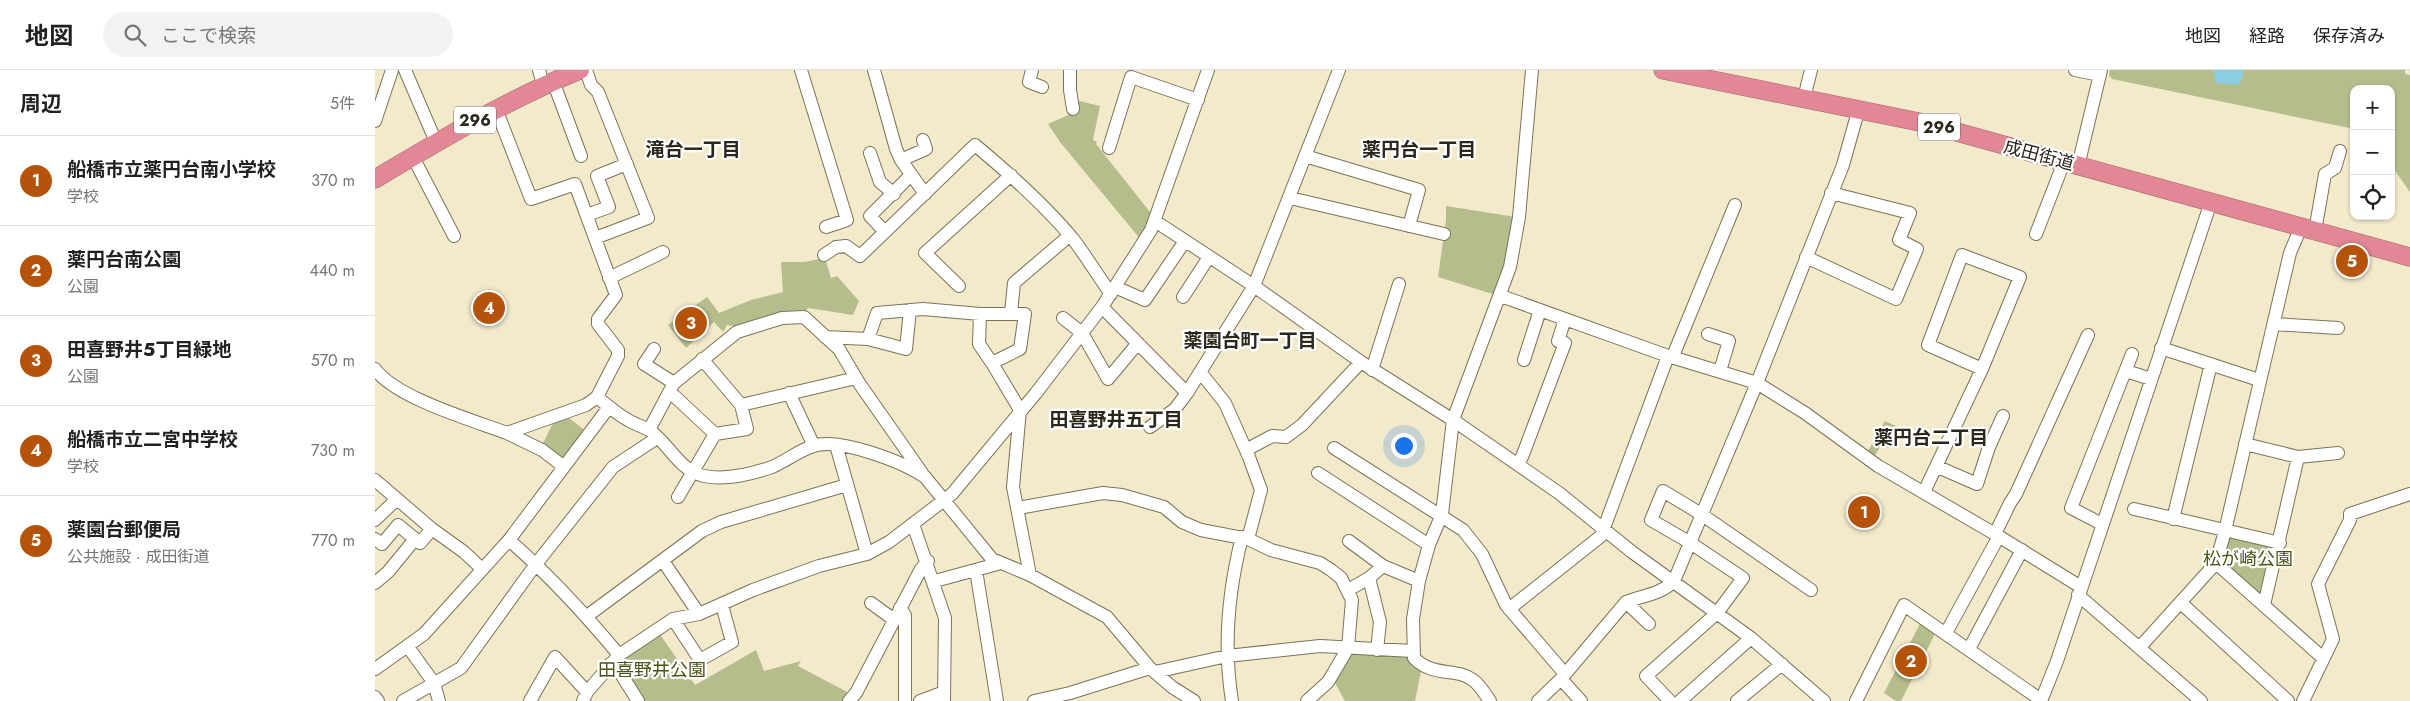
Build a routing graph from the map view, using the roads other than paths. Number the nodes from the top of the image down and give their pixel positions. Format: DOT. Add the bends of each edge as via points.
graph roads {
  1 [pos="391,70"];
  2 [pos="405,70"];
  3 [pos="579,70"];
  4 [pos="586,70"];
  5 [pos="801,70"];
  6 [pos="874,70"];
  7 [pos="1031,70"];
  8 [pos="1070,70"];
  9 [pos="1208,70"];
  10 [pos="1339,70"];
  11 [pos="1533,70"];
  12 [pos="1663,70"];
  13 [pos="1811,70"];
  14 [pos="2075,70"];
  15 [pos="2101,73"];
  16 [pos="1139,75"];
  17 [pos="545,79"];
  18 [pos="1042,87"];
  19 [pos="1804,98"];
  20 [pos="1198,100"];
  21 [pos="1859,108"];
  22 [pos="496,109"];
  23 [pos="1073,109"];
  24 [pos="375,121"];
  25 [pos="923,140"];
  26 [pos="436,142"];
  27 [pos="1109,148"];
  28 [pos="2340,151"];
  29 [pos="870,153"];
  30 [pos="581,156"];
  31 [pos="1305,156"];
  32 [pos="413,157"];
  33 [pos="901,160"];
  34 [pos="627,164"];
  35 [pos="2071,164"];
  36 [pos="911,175"];
  37 [pos="1011,175"];
  38 [pos="375,179"];
  39 [pos="1831,193"];
  40 [pos="894,194"];
  41 [pos="925,194"];
  42 [pos="1290,198"];
  43 [pos="2211,202"];
  44 [pos="1735,205"];
  45 [pos="587,215"];
  46 [pos="1155,221"];
  47 [pos="826,226"];
  48 [pos="1409,226"];
  49 [pos="2308,229"];
  50 [pos="885,232"];
  51 [pos="1444,234"];
  52 [pos="2036,234"];
  53 [pos="454,236"];
  54 [pos="1069,236"];
  55 [pos="595,238"];
  56 [pos="1185,241"];
  57 [pos="663,252"];
  58 [pos="824,255"];
  59 [pos="1209,257"];
  60 [pos="1806,257"];
  61 [pos="2410,257"];
  62 [pos="609,278"];
  63 [pos="1399,284"];
  64 [pos="959,286"];
  65 [pos="1254,286"];
  66 [pos="1113,290"];
  67 [pos="1501,296"];
  68 [pos="1183,298"];
  69 [pos="1102,307"];
  70 [pos="910,310"];
  71 [pos="1540,310"];
  72 [pos="980,314"];
  73 [pos="1011,314"];
  74 [pos="1063,318"];
  75 [pos="1565,319"];
  76 [pos="2273,324"];
  77 [pos="2338,328"];
  78 [pos="1082,332"];
  79 [pos="1708,334"];
  80 [pos="2088,335"];
  81 [pos="825,336"];
  82 [pos="868,339"];
  83 [pos="1138,343"];
  84 [pos="2161,348"];
  85 [pos="653,349"];
  86 [pos="2132,354"];
  87 [pos="1670,356"];
  88 [pos="703,359"];
  89 [pos="1524,360"];
  90 [pos="1361,362"];
  91 [pos="992,363"];
  92 [pos="2211,364"];
  93 [pos="1982,369"];
  94 [pos="1372,370"];
  95 [pos="375,371"];
  96 [pos="1720,371"];
  97 [pos="2125,371"];
  98 [pos="1201,373"];
  99 [pos="856,378"];
  100 [pos="2151,380"];
  101 [pos="2259,380"];
  102 [pos="1757,383"];
  103 [pos="672,387"];
  104 [pos="789,393"];
  105 [pos="1187,393"];
  106 [pos="597,397"];
  107 [pos="741,405"];
  108 [pos="609,407"];
  109 [pos="1020,410"];
  110 [pos="2003,416"];
  111 [pos="1453,420"];
  112 [pos="1150,427"];
  113 [pos="507,433"];
  114 [pos="653,434"];
  115 [pos="715,434"];
  116 [pos="2245,444"];
  117 [pos="836,445"];
  118 [pos="814,446"];
  119 [pos="1334,448"];
  120 [pos="1247,450"];
  121 [pos="2338,453"];
  122 [pos="2298,457"];
  123 [pos="1518,464"];
  124 [pos="563,466"];
  125 [pos="1938,467"];
  126 [pos="693,471"];
  127 [pos="1318,473"];
  128 [pos="925,477"];
  129 [pos="375,480"];
  130 [pos="847,485"];
  131 [pos="1924,492"];
  132 [pos="2410,494"];
  133 [pos="678,497"];
  134 [pos="397,499"];
  135 [pos="944,500"];
  136 [pos="1018,508"];
  137 [pos="2134,509"];
  138 [pos="1442,514"];
  139 [pos="1701,514"];
  140 [pos="2173,519"];
  141 [pos="375,520"];
  142 [pos="913,524"];
  143 [pos="2102,524"];
  144 [pos="432,529"];
  145 [pos="1604,529"];
  146 [pos="2225,531"];
  147 [pos="1997,535"];
  148 [pos="375,538"];
  149 [pos="1245,538"];
  150 [pos="415,539"];
  151 [pos="509,540"];
  152 [pos="1349,541"];
  153 [pos="1689,542"];
  154 [pos="2280,542"];
  155 [pos="1429,545"];
  156 [pos="2022,550"];
  157 [pos="867,554"];
  158 [pos="928,561"];
  159 [pos="663,562"];
  160 [pos="1001,563"];
  161 [pos="2215,563"];
  162 [pos="536,564"];
  163 [pos="1383,566"];
  164 [pos="483,569"];
  165 [pos="976,570"];
  166 [pos="1030,575"];
  167 [pos="1369,578"];
  168 [pos="935,581"];
  169 [pos="1419,581"];
  170 [pos="1674,581"];
  171 [pos="375,583"];
  172 [pos="1348,590"];
  173 [pos="1811,590"];
  174 [pos="2080,591"];
  175 [pos="1626,602"];
  176 [pos="871,603"];
  177 [pos="2181,603"];
  178 [pos="722,605"];
  179 [pos="2264,605"];
  180 [pos="900,608"];
  181 [pos="1509,608"];
  182 [pos="699,614"];
  183 [pos="1717,614"];
  184 [pos="587,616"];
  185 [pos="673,619"];
  186 [pos="893,619"];
  187 [pos="1649,624"];
  188 [pos="1946,633"];
  189 [pos="1751,638"];
  190 [pos="408,648"];
  191 [pos="1348,648"];
  192 [pos="2140,648"];
  193 [pos="1969,649"];
  194 [pos="1377,650"];
  195 [pos="1413,651"];
  196 [pos="1227,656"];
  197 [pos="2323,658"];
  198 [pos="614,660"];
  199 [pos="1783,664"];
  200 [pos="375,669"];
  201 [pos="1152,670"];
  202 [pos="1563,677"];
  203 [pos="434,683"];
  204 [pos="1322,689"];
  205 [pos="585,696"];
  206 [pos="944,696"];
  207 [pos="375,697"];
  208 [pos="1054,699"];
  209 [pos="2041,700"];
  210 [pos="378,701"];
  211 [pos="403,701"];
  212 [pos="439,701"];
  213 [pos="530,701"];
  214 [pos="637,701"];
  215 [pos="849,701"];
  216 [pos="905,701"];
  217 [pos="920,701"];
  218 [pos="997,701"];
  219 [pos="1034,701"];
  220 [pos="1194,701"];
  221 [pos="1232,701"];
  222 [pos="1307,701"];
  223 [pos="1328,701"];
  224 [pos="1491,701"];
  225 [pos="1538,701"];
  226 [pos="1581,701"];
  227 [pos="1670,701"];
  228 [pos="1680,701"];
  229 [pos="1737,701"];
  230 [pos="1824,701"];
  231 [pos="1856,701"];
  232 [pos="2201,701"];
  233 [pos="2287,701"];
  234 [pos="2303,701"];
  1 -- 24 [label="street"];
  2 -- 26 [label="street"];
  3 -- 17 [label="highway, 296"];
  4 -- 34 [label="street"];
  5 -- 47 [label="street" via="847,220"];
  6 -- 33 [label="street"];
  7 -- 18 [label="street" via="1029,82"];
  8 -- 23 [label="street"];
  9 -- 20 [label="street"];
  10 -- 31 [label="street"];
  11 -- 67 [label="street" via="1519,217"];
  12 -- 19 [label="highway, 成田街道 / 296"];
  13 -- 19 [label="street"];
  14 -- 15 [label="street"];
  15 -- 35 [label="street"];
  16 -- 20 [label="street"];
  16 -- 27 [label="street" via="1131,77"];
  17 -- 22 [label="highway, 296"];
  17 -- 30 [label="street"];
  19 -- 21 [label="highway, 成田街道 / 296"];
  20 -- 46 [label="street"];
  21 -- 35 [label="highway, 成田街道 / 296"];
  21 -- 39 [label="street" via="1843,165"];
  22 -- 26 [label="highway, 296"];
  22 -- 45 [label="street" via="531,199 575,184"];
  25 -- 33 [label="street" via="926,149"];
  26 -- 32 [label="highway, 296"];
  28 -- 49 [label="street" via="2335,168 2325,174"];
  29 -- 40 [label="street" via="880,182"];
  31 -- 42 [label="street"];
  31 -- 48 [label="street" via="1419,190"];
  32 -- 38 [label="highway, 296"];
  32 -- 53 [label="street"];
  33 -- 36 [label="street"];
  34 -- 45 [label="street" via="597,176 609,207"];
  34 -- 55 [label="street" via="648,218"];
  35 -- 43 [label="highway, 成田街道 / 296"];
  35 -- 52 [label="street"];
  36 -- 40 [label="street"];
  36 -- 41 [label="street"];
  37 -- 41 [label="street" via="975,145"];
  37 -- 54 [label="street"];
  37 -- 64 [label="street" via="925,253"];
  39 -- 60 [label="street"];
  39 -- 60 [label="street" via="1910,213 1899,240 1917,248 1896,299"];
  40 -- 50 [label="street" via="870,216"];
  41 -- 50 [label="street"];
  42 -- 48 [label="street"];
  42 -- 65 [label="street"];
  43 -- 49 [label="highway, 成田街道 / 296"];
  43 -- 84 [label="street"];
  44 -- 87 [label="street"];
  45 -- 55 [label="street"];
  46 -- 56 [label="street"];
  46 -- 66 [label="street"];
  48 -- 51 [label="street"];
  49 -- 61 [label="highway, 成田街道 / 296"];
  49 -- 76 [label="street" via="2290,252"];
  50 -- 58 [label="street" via="860,256 846,246 836,247"];
  54 -- 66 [label="street"];
  54 -- 73 [label="street" via="1014,283"];
  55 -- 62 [label="street"];
  56 -- 59 [label="street"];
  56 -- 66 [label="street" via="1145,300"];
  57 -- 62 [label="street"];
  59 -- 65 [label="street"];
  59 -- 68 [label="street"];
  60 -- 102 [label="street"];
  62 -- 106 [label="street" via="615,295 598,319 598,324 618,350 618,356"];
  63 -- 94 [label="street"];
  65 -- 90 [label="street"];
  65 -- 98 [label="street"];
  66 -- 69 [label="street"];
  67 -- 71 [label="street"];
  67 -- 111 [label="street"];
  69 -- 78 [label="street"];
  69 -- 83 [label="street"];
  70 -- 72 [label="street" via="923,308"];
  70 -- 82 [label="street" via="877,312"];
  70 -- 82 [label="street" via="906,349"];
  71 -- 75 [label="street"];
  71 -- 89 [label="street"];
  72 -- 73 [label="street"];
  72 -- 91 [label="street" via="979,344"];
  73 -- 91 [label="street" via="1025,314 1020,349"];
  74 -- 78 [label="street"];
  75 -- 87 [label="street"];
  75 -- 123 [label="street" via="1558,340 1565,343"];
  76 -- 77 [label="street"];
  76 -- 101 [label="street"];
  78 -- 83 [label="street" via="1108,378"];
  78 -- 109 [label="street" via="1037,393"];
  79 -- 96 [label="street" via="1729,341"];
  80 -- 147 [label="street"];
  81 -- 82 [label="street"];
  81 -- 88 [label="street" via="804,317 782,318 737,332"];
  81 -- 99 [label="street" via="839,349"];
  83 -- 105 [label="street"];
  84 -- 92 [label="street"];
  84 -- 100 [label="street"];
  85 -- 103 [label="street" via="644,364"];
  86 -- 97 [label="street"];
  87 -- 96 [label="street"];
  87 -- 145 [label="street"];
  88 -- 103 [label="street"];
  88 -- 107 [label="street"];
  90 -- 94 [label="street"];
  90 -- 120 [label="street" via="1302,425 1286,437 1272,436"];
  91 -- 109 [label="street"];
  92 -- 101 [label="street"];
  92 -- 140 [label="street"];
  93 -- 93 [label="street" via="1928,345 1962,254 2020,277"];
  93 -- 125 [label="street"];
  94 -- 111 [label="street"];
  95 -- 113 [label="street" via="422,401"];
  96 -- 102 [label="street"];
  97 -- 100 [label="street"];
  97 -- 143 [label="street" via="2071,508"];
  98 -- 105 [label="street"];
  98 -- 120 [label="street" via="1225,403"];
  99 -- 104 [label="street"];
  99 -- 128 [label="street"];
  100 -- 143 [label="street"];
  101 -- 116 [label="street"];
  102 -- 131 [label="street" via="1878,466"];
  102 -- 139 [label="street"];
  103 -- 114 [label="street"];
  103 -- 115 [label="street"];
  104 -- 107 [label="street"];
  104 -- 118 [label="street"];
  105 -- 112 [label="street" via="1175,409"];
  106 -- 108 [label="street"];
  106 -- 113 [label="street" via="586,405"];
  107 -- 115 [label="street" via="747,429"];
  108 -- 114 [label="street"];
  108 -- 124 [label="street"];
  109 -- 135 [label="street"];
  109 -- 136 [label="street" via="1013,487"];
  110 -- 125 [label="street" via="1977,484"];
  111 -- 123 [label="street"];
  111 -- 138 [label="street"];
  113 -- 124 [label="street" via="542,450"];
  114 -- 126 [label="street"];
  114 -- 162 [label="street" via="613,467"];
  115 -- 126 [label="street"];
  116 -- 122 [label="street"];
  116 -- 146 [label="street"];
  117 -- 118 [label="street"];
  117 -- 128 [label="street" via="870,453"];
  117 -- 130 [label="street"];
  118 -- 126 [label="street" via="771,467 735,476 704,476"];
  119 -- 138 [label="street"];
  120 -- 149 [label="street" via="1261,490"];
  121 -- 122 [label="street"];
  122 -- 154 [label="street"];
  123 -- 145 [label="street"];
  124 -- 151 [label="street"];
  125 -- 131 [label="street"];
  126 -- 133 [label="street"];
  127 -- 155 [label="street"];
  128 -- 135 [label="street"];
  129 -- 134 [label="street"];
  130 -- 157 [label="street"];
  130 -- 159 [label="street" via="721,522 702,531"];
  131 -- 147 [label="street"];
  132 -- 197 [label="street" via="2350,514 2318,584 2333,639"];
  134 -- 141 [label="street"];
  134 -- 144 [label="street"];
  135 -- 142 [label="street"];
  135 -- 160 [label="street" via="992,559"];
  136 -- 149 [label="street" via="1103,494 1122,495 1163,507 1182,522 1201,530"];
  136 -- 166 [label="street"];
  137 -- 140 [label="street"];
  138 -- 155 [label="street"];
  138 -- 181 [label="street" via="1463,530 1475,545"];
  139 -- 153 [label="street"];
  139 -- 153 [label="street" via="1663,491 1651,520"];
  139 -- 173 [label="street"];
  140 -- 146 [label="street"];
  142 -- 157 [label="street"];
  142 -- 158 [label="street"];
  143 -- 174 [label="street"];
  144 -- 150 [label="street" via="420,543"];
  144 -- 164 [label="street"];
  145 -- 170 [label="street"];
  145 -- 181 [label="street" via="1601,536"];
  146 -- 154 [label="street"];
  146 -- 161 [label="street"];
  147 -- 156 [label="street"];
  147 -- 188 [label="street"];
  148 -- 150 [label="street" via="382,544 398,526"];
  149 -- 172 [label="street" via="1271,550 1320,563 1341,578"];
  149 -- 196 [label="street" via="1230,590"];
  150 -- 171 [label="street"];
  151 -- 162 [label="street"];
  151 -- 164 [label="street"];
  152 -- 163 [label="street"];
  153 -- 170 [label="street"];
  153 -- 183 [label="street" via="1743,578"];
  154 -- 179 [label="street"];
  155 -- 169 [label="street"];
  156 -- 174 [label="street"];
  156 -- 193 [label="street"];
  157 -- 178 [label="street" via="819,566 747,592"];
  158 -- 168 [label="street"];
  158 -- 180 [label="street" via="901,592"];
  159 -- 182 [label="street"];
  159 -- 184 [label="street"];
  160 -- 165 [label="street"];
  160 -- 166 [label="street"];
  161 -- 177 [label="street"];
  161 -- 179 [label="street"];
  162 -- 184 [label="street"];
  162 -- 203 [label="street" via="461,668"];
  163 -- 167 [label="street"];
  163 -- 169 [label="street"];
  164 -- 190 [label="street"];
  165 -- 168 [label="street"];
  165 -- 218 [label="street"];
  166 -- 201 [label="street" via="1107,617"];
  167 -- 172 [label="street"];
  167 -- 194 [label="street" via="1380,622"];
  168 -- 206 [label="street" via="945,618"];
  169 -- 195 [label="street" via="1413,619"];
  170 -- 175 [label="street" via="1655,594"];
  170 -- 183 [label="street"];
  172 -- 191 [label="street" via="1352,600"];
  174 -- 192 [label="street"];
  174 -- 209 [label="street"];
  175 -- 187 [label="street"];
  175 -- 202 [label="street"];
  176 -- 186 [label="street"];
  177 -- 192 [label="street"];
  177 -- 233 [label="street"];
  178 -- 182 [label="street"];
  178 -- 185 [label="street" via="732,642 700,660"];
  179 -- 197 [label="street"];
  180 -- 186 [label="street"];
  180 -- 216 [label="street" via="905,614"];
  181 -- 202 [label="street"];
  182 -- 185 [label="street"];
  183 -- 189 [label="street"];
  183 -- 227 [label="street" via="1646,676"];
  184 -- 198 [label="street"];
  185 -- 198 [label="street"];
  186 -- 215 [label="street"];
  188 -- 193 [label="street"];
  188 -- 231 [label="street" via="1904,605"];
  189 -- 199 [label="street"];
  189 -- 228 [label="street"];
  190 -- 200 [label="street"];
  190 -- 203 [label="street"];
  191 -- 194 [label="street"];
  191 -- 196 [label="street" via="1320,646"];
  191 -- 204 [label="street"];
  192 -- 232 [label="street"];
  193 -- 209 [label="street"];
  194 -- 195 [label="street"];
  195 -- 224 [label="street" via="1414,658 1427,669 1473,680"];
  196 -- 201 [label="street"];
  196 -- 221 [label="street"];
  197 -- 234 [label="street"];
  198 -- 205 [label="street"];
  198 -- 214 [label="street"];
  199 -- 229 [label="street"];
  199 -- 230 [label="street"];
  201 -- 208 [label="street"];
  201 -- 220 [label="street"];
  202 -- 225 [label="street"];
  202 -- 226 [label="street"];
  203 -- 211 [label="street"];
  203 -- 212 [label="street"];
  204 -- 222 [label="street"];
  204 -- 223 [label="street"];
  205 -- 213 [label="street" via="555,657"];
  206 -- 217 [label="street"];
  207 -- 210 [label="street"];
  208 -- 219 [label="street"];
}
